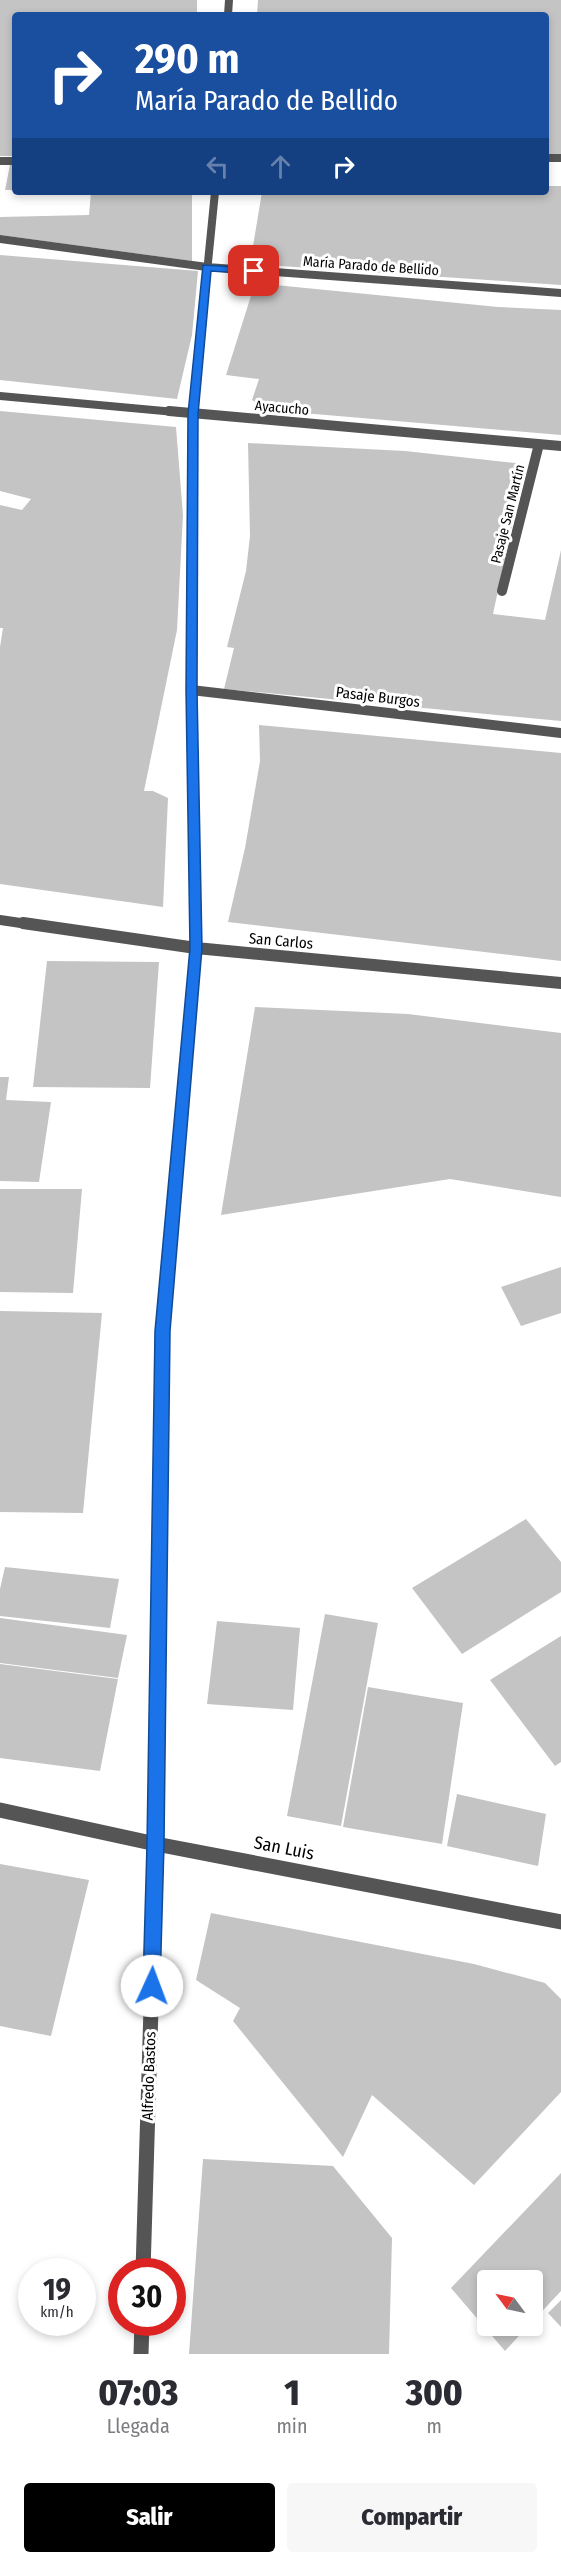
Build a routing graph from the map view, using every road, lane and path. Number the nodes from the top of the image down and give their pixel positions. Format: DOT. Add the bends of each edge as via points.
graph roads {
  1 [pos="215,195"];
  2 [pos="0,239"];
  3 [pos="207,267"];
  4 [pos="561,293"];
  5 [pos="0,396"];
  6 [pos="193,414"];
  7 [pos="539,444"];
  8 [pos="561,446"];
  9 [pos="502,591"];
  10 [pos="191,690"];
  11 [pos="561,733"];
  12 [pos="0,920"];
  13 [pos="196,948"];
  14 [pos="561,983"];
  15 [pos="0,1810"];
  16 [pos="156,1844"];
  17 [pos="561,1922"];
  18 [pos="143,2258"];
  19 [pos="142,2336"];
  20 [pos="141,2354"];
  1 -- 3 [label="street, Alfredo Bastos"];
  2 -- 3 [label="street, María Parado de Bellido"];
  3 -- 4 [label="street, María Parado de Bellido"];
  3 -- 6 [label="street, Alfredo Bastos"];
  5 -- 6 [label="street, Ayacucho"];
  6 -- 7 [label="street, Ayacucho"];
  6 -- 10 [label="street, Alfredo Bastos"];
  7 -- 8 [label="street, Ayacucho"];
  7 -- 9 [label="street, Pasaje San Martín"];
  10 -- 11 [label="street, Pasaje Burgos"];
  10 -- 13 [label="street, Alfredo Bastos"];
  12 -- 13 [label="street, San Carlos"];
  13 -- 14 [label="street, San Carlos"];
  13 -- 16 [label="street, Alfredo Bastos" via="162,1331"];
  15 -- 16 [label="street, San Luis"];
  16 -- 17 [label="street, San Luis"];
  16 -- 18 [label="street, Alfredo Bastos"];
  19 -- 20 [label="street"];
}
